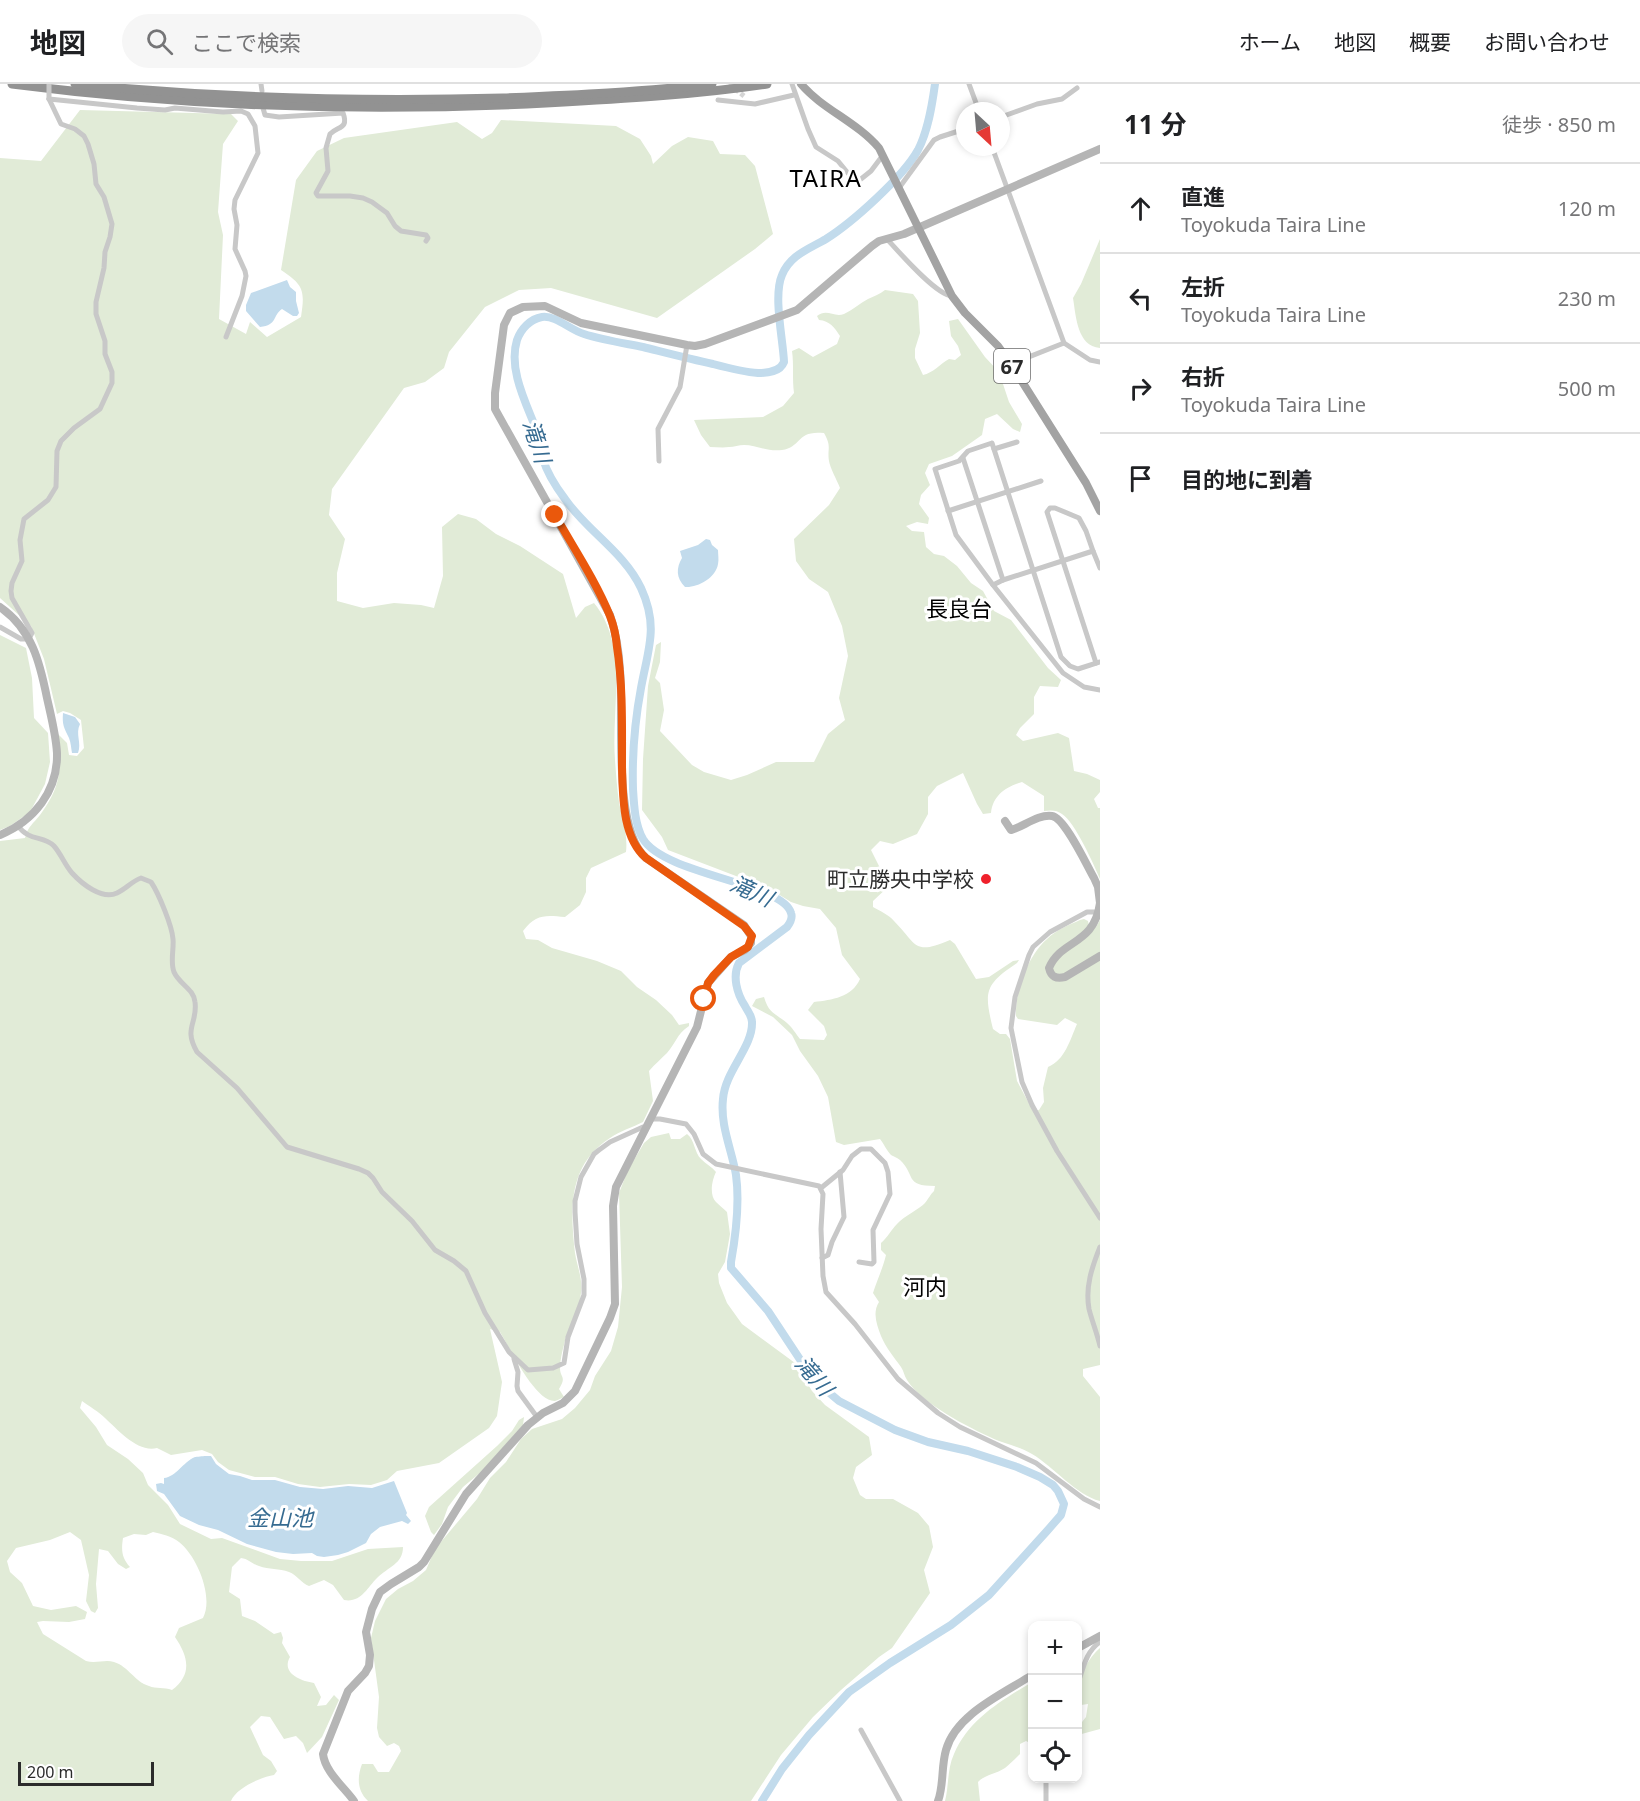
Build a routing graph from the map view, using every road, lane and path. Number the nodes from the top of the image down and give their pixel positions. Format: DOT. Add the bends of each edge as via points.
graph roads {
  1 [pos="12,84"];
  2 [pos="49,84"];
  3 [pos="75,84"];
  4 [pos="261,84"];
  5 [pos="712,84"];
  6 [pos="767,84"];
  7 [pos="792,84"];
  8 [pos="801,84"];
  9 [pos="969,84"];
  10 [pos="1077,88"];
  11 [pos="262,91"];
  12 [pos="794,95"];
  13 [pos="744,96"];
  14 [pos="49,99"];
  15 [pos="718,100"];
  16 [pos="976,102"];
  17 [pos="748,104"];
  18 [pos="263,108"];
  19 [pos="1010,114"];
  20 [pos="956,132"];
  21 [pos="1100,149"];
  22 [pos="884,156"];
  23 [pos="995,156"];
  24 [pos="898,187"];
  25 [pos="1007,188"];
  26 [pos="919,227"];
  27 [pos="886,239"];
  28 [pos="426,241"];
  29 [pos="952,296"];
  30 [pos="226,338"];
  31 [pos="1064,343"];
  32 [pos="687,348"];
  33 [pos="1100,362"];
  34 [pos="1011,364"];
  35 [pos="1017,442"];
  36 [pos="994,449"];
  37 [pos="963,458"];
  38 [pos="659,461"];
  39 [pos="1041,481"];
  40 [pos="1007,492"];
  41 [pos="977,501"];
  42 [pos="948,511"];
  43 [pos="1100,511"];
  44 [pos="1092,551"];
  45 [pos="1063,560"];
  46 [pos="1100,568"];
  47 [pos="1033,570"];
  48 [pos="1003,580"];
  49 [pos="993,585"];
  50 [pos="0,607"];
  51 [pos="0,627"];
  52 [pos="29,639"];
  53 [pos="1098,662"];
  54 [pos="1100,690"];
  55 [pos="1005,821"];
  56 [pos="18,826"];
  57 [pos="0,835"];
  58 [pos="1100,906"];
  59 [pos="1100,956"];
  60 [pos="650,1119"];
  61 [pos="646,1128"];
  62 [pos="840,1172"];
  63 [pos="821,1188"];
  64 [pos="1100,1218"];
  65 [pos="1100,1247"];
  66 [pos="822,1258"];
  67 [pos="859,1262"];
  68 [pos="1100,1346"];
  69 [pos="513,1358"];
  70 [pos="537,1417"];
  71 [pos="1100,1507"];
  72 [pos="1100,1636"];
  73 [pos="1100,1642"];
  74 [pos="1082,1645"];
  75 [pos="1080,1675"];
  76 [pos="1028,1678"];
  77 [pos="861,1730"];
  78 [pos="1046,1783"];
  79 [pos="354,1801"];
  80 [pos="900,1801"];
  81 [pos="938,1801"];
  82 [pos="1046,1801"];
  1 -- 6 [label="highway" via="173,99 405,107 607,100"];
  2 -- 14 [label="street, bridge"];
  3 -- 5 [label="highway" via="239,96 357,99 557,96"];
  4 -- 11 [label="street"];
  7 -- 12 [label="street"];
  8 -- 22 [label="main road, 67" via="871,139"];
  9 -- 16 [label="street"];
  10 -- 19 [label="street" via="1062,99"];
  12 -- 17 [label="street"];
  12 -- 22 [label="street" via="816,147 838,161 856,183"];
  13 -- 17 [label="street"];
  14 -- 30 [label="street" via="165,110 241,111 251,118 258,153 234,209 236,249 246,276"];
  14 -- 52 [label="street" via="61,124 84,136 96,184 112,224 96,302 112,383 100,409 61,441 56,487 48,500 24,519 22,561 11,591 32,633"];
  15 -- 17 [label="street"];
  18 -- 28 [label="street" via="265,114 279,117 343,113 343,127 330,134 326,148 328,171 316,193 350,195 372,202 401,231 426,235"];
  20 -- 24 [label="street" via="934,140"];
  21 -- 25 [label="main road"];
  22 -- 24 [label="main road, 67"];
  23 -- 25 [label="street"];
  24 -- 26 [label="main road, 67"];
  25 -- 26 [label="main road"];
  25 -- 31 [label="street"];
  26 -- 27 [label="main road"];
  26 -- 29 [label="main road, 67"];
  27 -- 29 [label="street" via="934,287 945,296"];
  27 -- 32 [label="main road" via="872,246 790,314"];
  29 -- 34 [label="main road, 67"];
  31 -- 33 [label="street"];
  31 -- 34 [label="street"];
  32 -- 38 [label="street" via="680,387 658,429"];
  32 -- 60 [label="main road" via="580,323 545,306 523,307 510,313 504,325 494,404 610,615 620,669 623,789 631,836 646,858 744,926 752,936 748,947 731,957 708,983 697,1027"];
  34 -- 43 [label="main road, 67"];
  35 -- 36 [label="street"];
  36 -- 37 [label="street" via="992,443 968,451"];
  36 -- 40 [label="street"];
  37 -- 41 [label="street"];
  37 -- 42 [label="street" via="935,469"];
  39 -- 40 [label="street"];
  40 -- 41 [label="street"];
  40 -- 47 [label="street"];
  41 -- 42 [label="street"];
  41 -- 48 [label="street"];
  42 -- 49 [label="street" via="956,535"];
  44 -- 45 [label="street"];
  44 -- 45 [label="street" via="1078,518 1050,508 1047,512"];
  44 -- 46 [label="street"];
  45 -- 47 [label="street"];
  45 -- 53 [label="street"];
  47 -- 48 [label="street"];
  47 -- 53 [label="street" via="1061,657 1078,669"];
  48 -- 49 [label="street"];
  49 -- 54 [label="street" via="1063,673 1084,687"];
  50 -- 52 [label="main road"];
  51 -- 52 [label="street" via="21,639"];
  52 -- 56 [label="main road" via="42,673 57,763 44,801"];
  55 -- 58 [label="main road" via="1011,830 1045,816 1062,822 1094,878"];
  56 -- 57 [label="main road"];
  56 -- 69 [label="street" via="24,834 51,843 73,874 96,891 117,893 141,878 151,882 171,931 175,974 195,1001 190,1032 197,1052 237,1088 287,1147 359,1169 373,1178 381,1192 435,1250 466,1271 485,1313"];
  58 -- 59 [label="main road" via="1090,930 1055,957 1049,968 1053,976 1065,977"];
  58 -- 64 [label="street" via="1050,932 1033,947 1015,997 1011,1028 1022,1082 1032,1105"];
  60 -- 61 [label="main road"];
  60 -- 63 [label="street" via="686,1124 706,1157 716,1164"];
  61 -- 69 [label="street" via="599,1150 581,1177 575,1212 584,1295 568,1337 564,1363 528,1370"];
  61 -- 70 [label="main road" via="616,1187 613,1312 575,1391 563,1403"];
  62 -- 63 [label="street"];
  62 -- 66 [label="street" via="844,1217 828,1256"];
  62 -- 67 [label="street" via="856,1152 867,1148 885,1163 888,1172 890,1194 873,1230 874,1263"];
  63 -- 66 [label="street"];
  65 -- 68 [label="street" via="1088,1290"];
  66 -- 71 [label="street" via="824,1287 829,1296 912,1392 960,1427 1022,1455"];
  69 -- 70 [label="street" via="518,1391"];
  70 -- 79 [label="main road" via="466,1494 424,1562 380,1593 372,1609 366,1632 369,1666 348,1691 324,1750 322,1765"];
  72 -- 74 [label="main road"];
  73 -- 75 [label="street" via="1092,1648"];
  76 -- 81 [label="main road" via="974,1712 956,1730 946,1750"];
  77 -- 80 [label="street"];
  78 -- 82 [label="street"];
}
